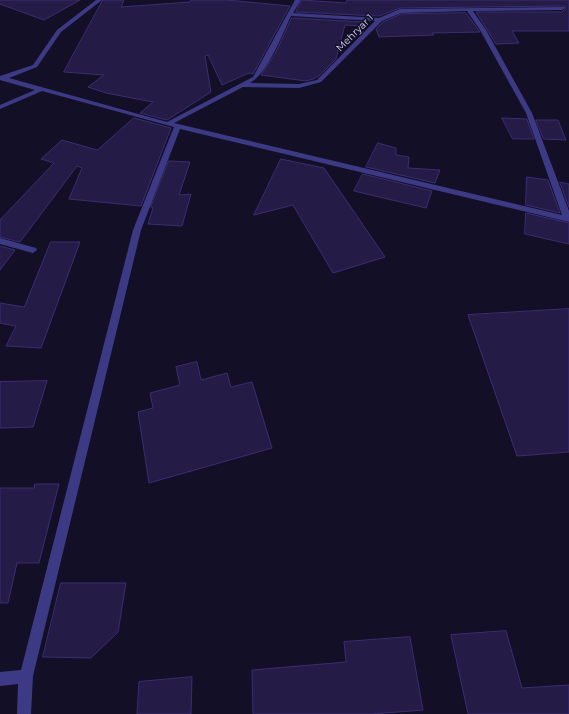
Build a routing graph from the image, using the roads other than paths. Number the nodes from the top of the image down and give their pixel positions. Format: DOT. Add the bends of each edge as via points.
graph roads {
  1 [pos="99,0"];
  2 [pos="298,0"];
  3 [pos="562,8"];
  4 [pos="468,10"];
  5 [pos="289,14"];
  6 [pos="380,20"];
  7 [pos="2,78"];
  8 [pos="241,85"];
  9 [pos="42,89"];
  10 [pos="0,107"];
  11 [pos="173,125"];
  12 [pos="568,219"];
  13 [pos="0,241"];
  14 [pos="33,250"];
  15 [pos="26,676"];
  16 [pos="0,679"];
  17 [pos="24,714"];
  1 -- 7 [label="street" via="59,30 35,66"];
  2 -- 5 [label="street"];
  3 -- 4 [label="street, Mehryar 1"];
  4 -- 6 [label="street, Mehryar 1" via="400,11"];
  4 -- 12 [label="street" via="484,30 529,113"];
  5 -- 6 [label="street"];
  5 -- 8 [label="street" via="255,78"];
  6 -- 8 [label="street, Mehryar 1" via="318,81 299,86"];
  7 -- 9 [label="street"];
  8 -- 11 [label="street"];
  9 -- 10 [label="street"];
  9 -- 11 [label="street"];
  11 -- 12 [label="street"];
  11 -- 15 [label="street" via="137,230"];
  13 -- 14 [label="street"];
  15 -- 16 [label="street"];
  15 -- 17 [label="street"];
}
